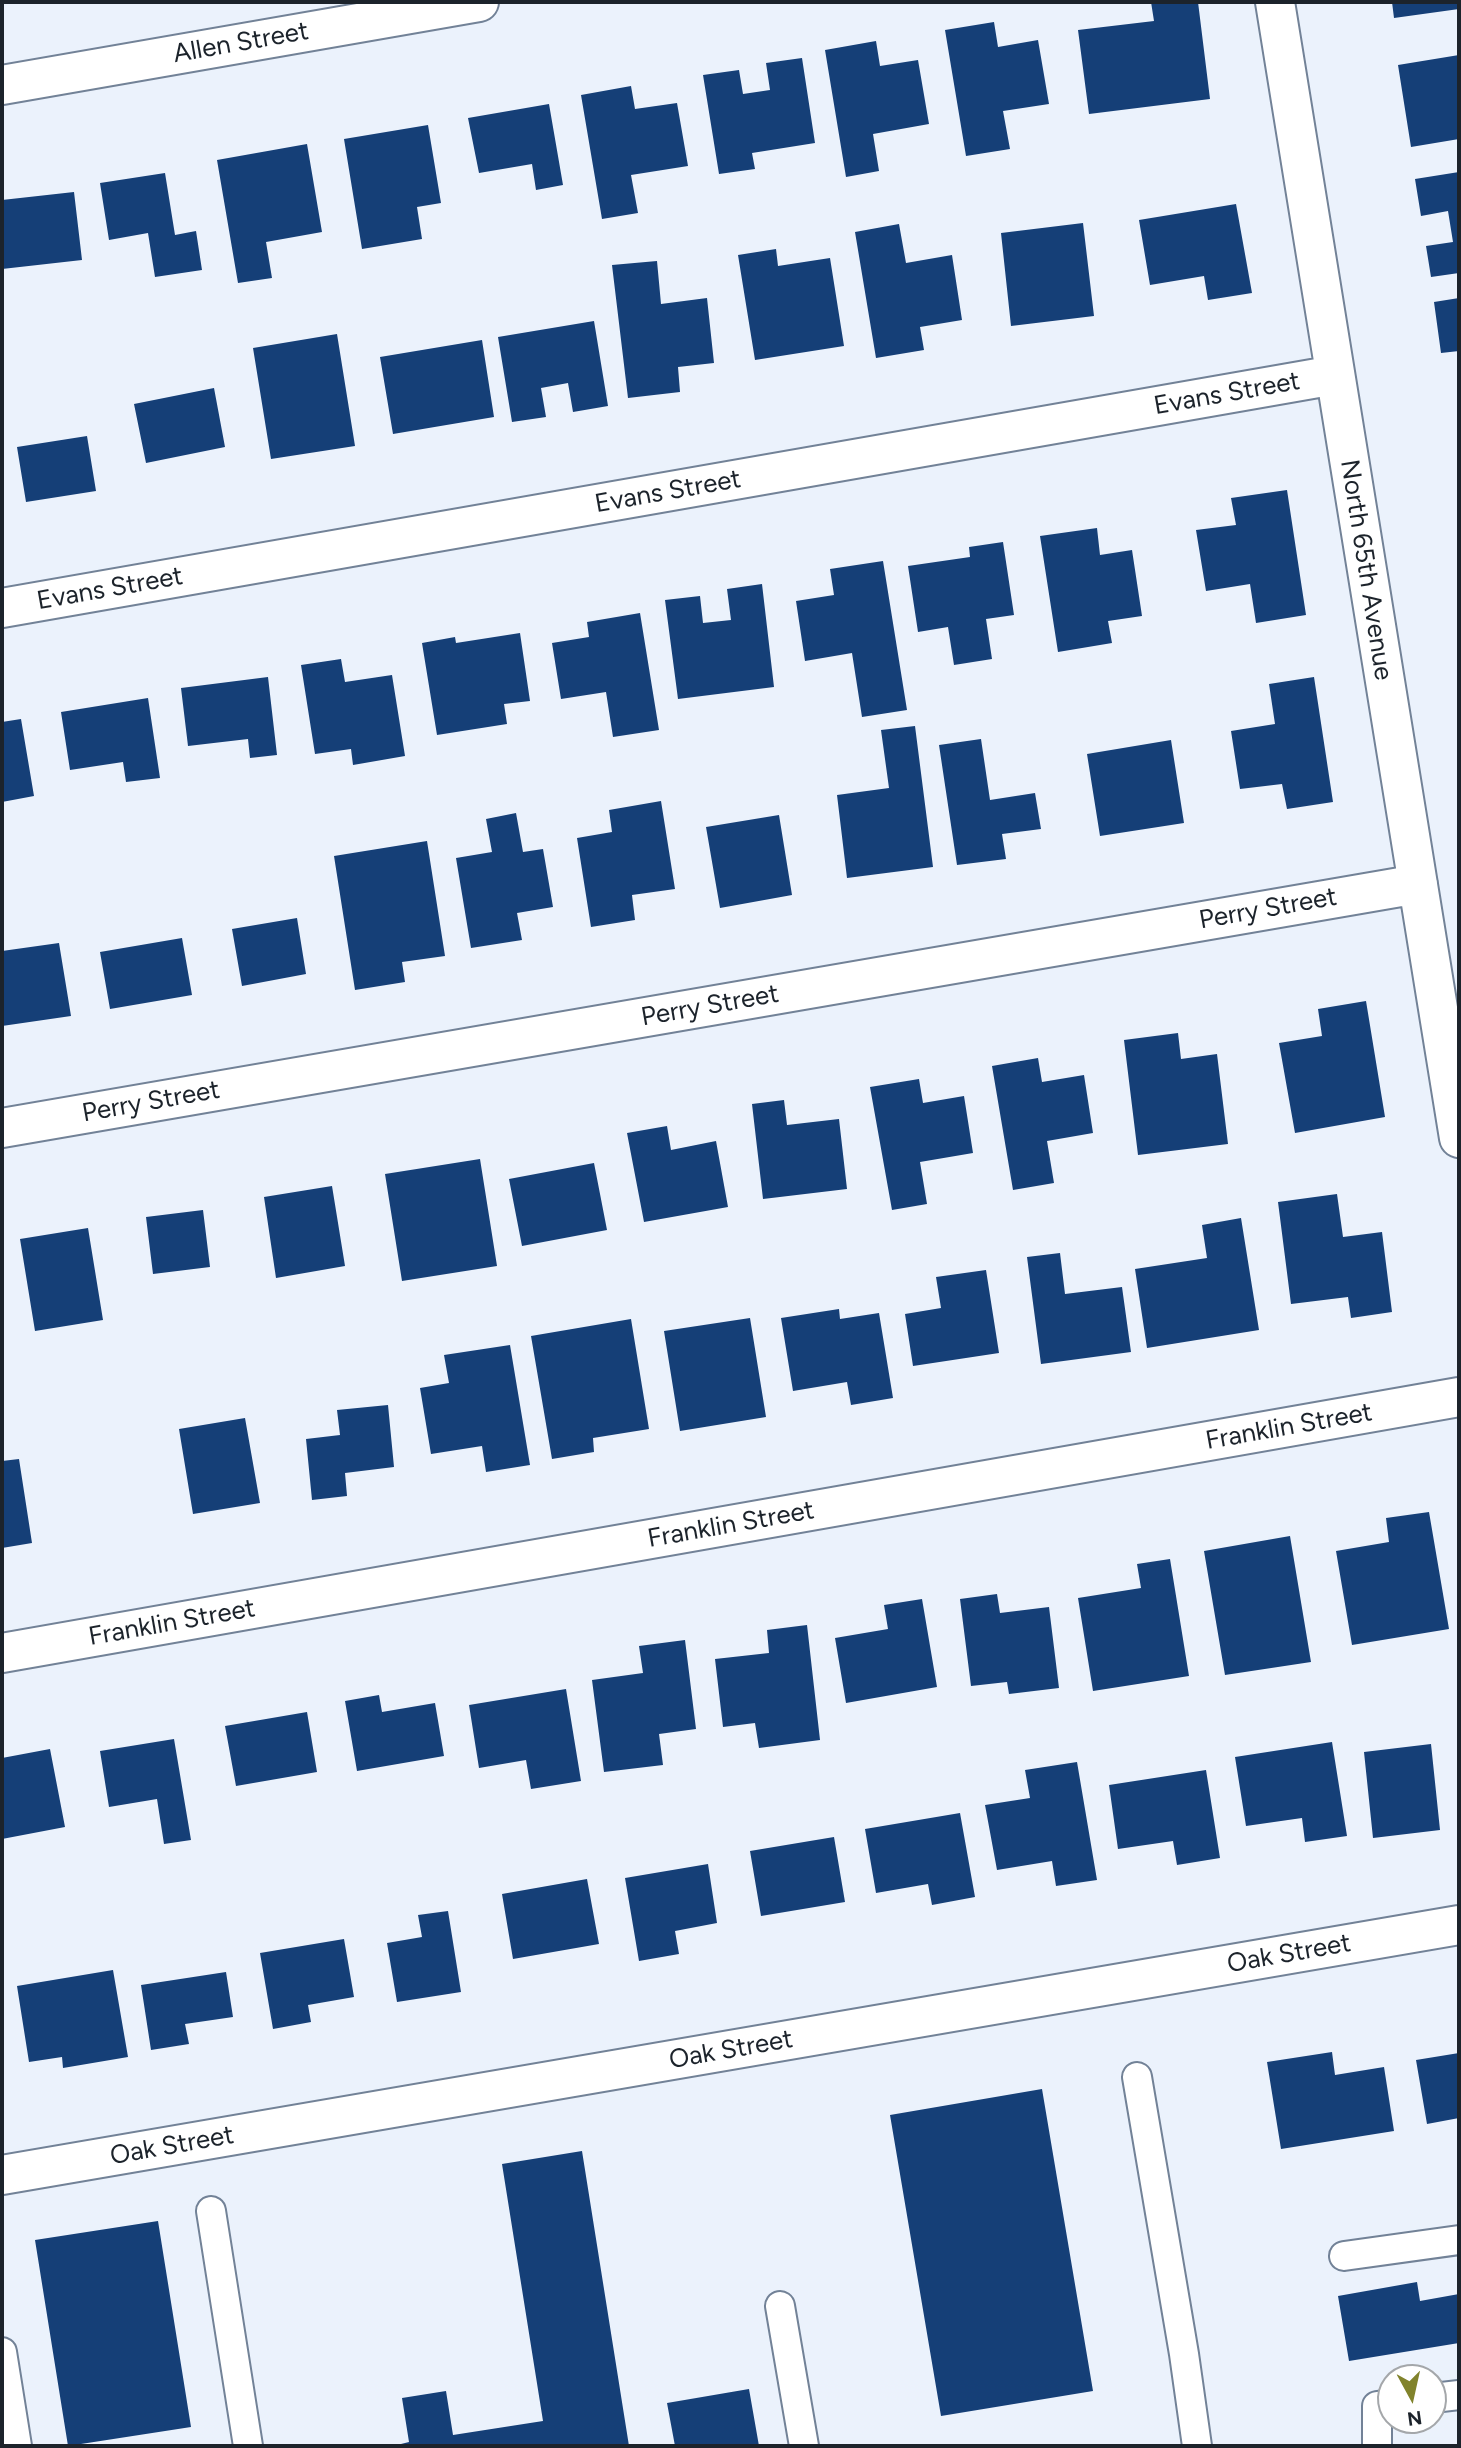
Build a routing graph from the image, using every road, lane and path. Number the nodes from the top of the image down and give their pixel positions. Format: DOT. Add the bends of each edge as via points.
graph roads {
  1 [pos="479,2"];
  2 [pos="1275,2"];
  3 [pos="2,85"];
  4 [pos="1335,375"];
  5 [pos="2,608"];
  6 [pos="1418,884"];
  7 [pos="2,1128"];
  8 [pos="1459,1138"];
  9 [pos="1459,1397"];
  10 [pos="2,1653"];
  11 [pos="1459,1925"];
  12 [pos="1137,2077"];
  13 [pos="2,2175"];
  14 [pos="211,2211"];
  15 [pos="1459,2239"];
  16 [pos="1344,2256"];
  17 [pos="780,2305"];
  18 [pos="2,2352"];
  19 [pos="18,2446"];
  20 [pos="244,2446"];
  21 [pos="804,2446"];
  22 [pos="1197,2446"];
  1 -- 3 [label="street, Allen Street"];
  2 -- 4 [label="street, North 65th Avenue"];
  4 -- 5 [label="street, Evans Street"];
  4 -- 6 [label="street, North 65th Avenue"];
  6 -- 7 [label="street, Perry Street"];
  6 -- 8 [label="street, North 65th Avenue"];
  9 -- 10 [label="street, Franklin Street"];
  11 -- 13 [label="street, Oak Street"];
  12 -- 22 [label="lane"];
  14 -- 20 [label="lane"];
  15 -- 16 [label="lane"];
  17 -- 21 [label="lane"];
  18 -- 19 [label="lane"];
}
